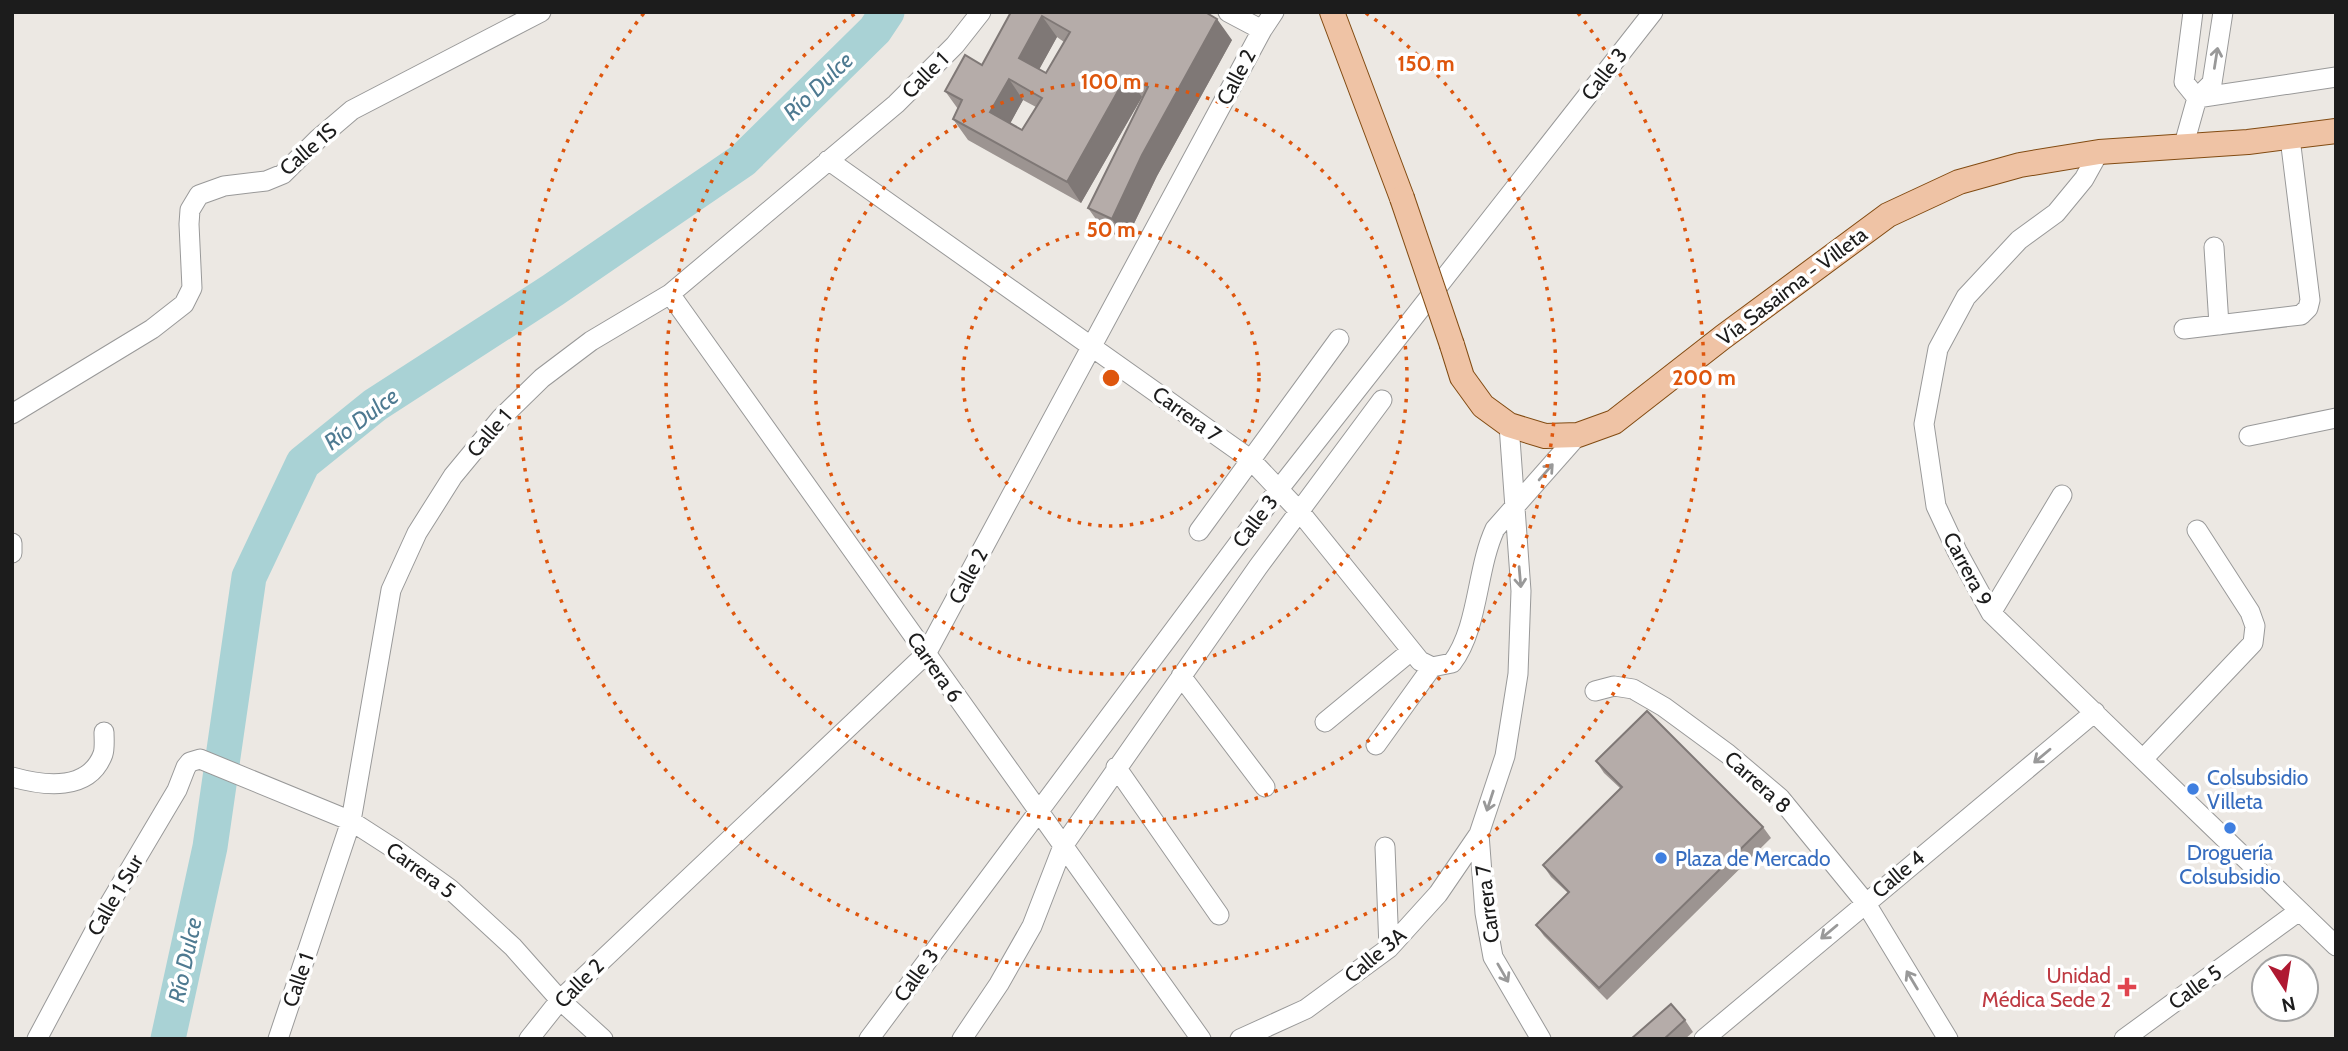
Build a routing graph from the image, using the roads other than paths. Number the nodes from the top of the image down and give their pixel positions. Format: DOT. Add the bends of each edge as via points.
graph roads {
  1 [pos="541,12"];
  2 [pos="981,12"];
  3 [pos="1228,12"];
  4 [pos="1274,12"];
  5 [pos="1332,12"];
  6 [pos="1653,12"];
  7 [pos="2193,12"];
  8 [pos="2223,12"];
  9 [pos="1262,30"];
  10 [pos="2336,77"];
  11 [pos="2197,98"];
  12 [pos="2336,131"];
  13 [pos="2290,138"];
  14 [pos="2183,148"];
  15 [pos="2099,152"];
  16 [pos="828,160"];
  17 [pos="2214,247"];
  18 [pos="670,294"];
  19 [pos="2218,325"];
  20 [pos="2184,328"];
  21 [pos="1339,338"];
  22 [pos="1091,346"];
  23 [pos="1382,400"];
  24 [pos="12,414"];
  25 [pos="2336,418"];
  26 [pos="1509,425"];
  27 [pos="1578,435"];
  28 [pos="2249,436"];
  29 [pos="1250,459"];
  30 [pos="1279,489"];
  31 [pos="2062,495"];
  32 [pos="1514,509"];
  33 [pos="1300,512"];
  34 [pos="2197,530"];
  35 [pos="1199,531"];
  36 [pos="12,543"];
  37 [pos="12,553"];
  38 [pos="1992,613"];
  39 [pos="1412,651"];
  40 [pos="926,654"];
  41 [pos="1432,667"];
  42 [pos="1181,676"];
  43 [pos="1595,691"];
  44 [pos="2095,712"];
  45 [pos="1325,722"];
  46 [pos="104,732"];
  47 [pos="1376,745"];
  48 [pos="200,759"];
  49 [pos="2143,759"];
  50 [pos="1116,767"];
  51 [pos="12,777"];
  52 [pos="1265,787"];
  53 [pos="1038,810"];
  54 [pos="351,821"];
  55 [pos="1479,834"];
  56 [pos="1063,846"];
  57 [pos="1385,847"];
  58 [pos="1865,902"];
  59 [pos="2300,911"];
  60 [pos="1219,915"];
  61 [pos="2336,946"];
  62 [pos="1389,948"];
  63 [pos="560,1000"];
  64 [pos="37,1039"];
  65 [pos="278,1039"];
  66 [pos="529,1039"];
  67 [pos="603,1039"];
  68 [pos="869,1039"];
  69 [pos="962,1039"];
  70 [pos="1202,1039"];
  71 [pos="1240,1039"];
  72 [pos="1541,1039"];
  73 [pos="1704,1039"];
  74 [pos="1948,1039"];
  75 [pos="2124,1039"];
  1 -- 24 [label="street, Calle 1S" via="352,110 283,174 200,195 189,223 192,288 184,304 152,329"];
  2 -- 16 [label="street, Calle 1" via="896,104"];
  3 -- 9 [label="street"];
  4 -- 9 [label="street, Calle 2"];
  5 -- 26 [label="main road, Vía Sasaima - Villeta, bridge" via="1402,198 1462,377 1483,406"];
  6 -- 30 [label="street, Calle 3"];
  7 -- 11 [label="street" via="2184,82"];
  11 -- 8 [label="street, one-way" via="2212,83"];
  9 -- 22 [label="street, Calle 2"];
  10 -- 11 [label="street"];
  11 -- 14 [label="street"];
  12 -- 13 [label="main road, Vía Sasaima - Villeta"];
  13 -- 14 [label="main road, Vía Sasaima - Villeta"];
  13 -- 19 [label="street" via="2308,308 2301,315"];
  14 -- 15 [label="main road, Vía Sasaima - Villeta"];
  15 -- 27 [label="main road, Vía Sasaima - Villeta" via="2020,165 1959,182 1888,215 1614,422"];
  15 -- 38 [label="street, Carrera 9" via="2056,213 2019,240 1966,297 1938,349 1924,424 1936,506"];
  16 -- 18 [label="street, Calle 1"];
  16 -- 22 [label="street, Carrera 7"];
  17 -- 19 [label="street"];
  18 -- 40 [label="street, Carrera 6"];
  18 -- 54 [label="street, Calle 1" via="591,341 526,394 453,476 417,533 391,590"];
  19 -- 20 [label="street"];
  21 -- 29 [label="street"];
  22 -- 29 [label="street, Carrera 7"];
  22 -- 40 [label="street, Calle 2"];
  23 -- 33 [label="street, Calle 3"];
  25 -- 28 [label="street"];
  26 -- 27 [label="main road, Vía Sasaima - Villeta" via="1545,436"];
  26 -- 32 [label="street, Carrera 7"];
  32 -- 27 [label="street, one-way"];
  29 -- 30 [label="street, Carrera 7"];
  29 -- 35 [label="street"];
  30 -- 33 [label="street, Carrera 7"];
  30 -- 53 [label="street, Calle 3"];
  31 -- 38 [label="street"];
  32 -- 41 [label="street" via="1486,547 1464,648 1452,663"];
  32 -- 55 [label="street, Carrera 7, one-way" via="1521,591 1518,674 1505,756"];
  33 -- 39 [label="street, Carrera 7"];
  33 -- 42 [label="street, Calle 3"];
  34 -- 49 [label="street" via="2250,612 2255,626 2253,643"];
  36 -- 37 [label="street"];
  38 -- 44 [label="street, Carrera 9"];
  39 -- 41 [label="street, Carrera 7"];
  39 -- 45 [label="street"];
  40 -- 53 [label="street, Carrera 6"];
  40 -- 63 [label="street, Calle 2"];
  41 -- 47 [label="street"];
  42 -- 50 [label="street, Calle 3"];
  42 -- 52 [label="street"];
  43 -- 58 [label="street, Carrera 8" via="1614,686 1633,689 1728,754 1780,798"];
  44 -- 49 [label="street, Carrera 9"];
  44 -- 58 [label="street, Calle 4, one-way"];
  46 -- 51 [label="street" via="104,753 91,773 67,784"];
  48 -- 54 [label="street, Carrera 5"];
  48 -- 64 [label="street, Calle 1 Sur" via="186,767"];
  49 -- 59 [label="street, Carrera 9"];
  50 -- 56 [label="street, Calle 3"];
  50 -- 60 [label="street"];
  53 -- 56 [label="street, Carrera 6"];
  53 -- 68 [label="street, Calle 3"];
  54 -- 63 [label="street, Carrera 5" via="450,889 513,947"];
  54 -- 65 [label="street, Calle 1"];
  55 -- 62 [label="street, Calle 3A" via="1438,894"];
  55 -- 72 [label="street, Carrera 7, one-way" via="1493,957"];
  56 -- 69 [label="street, Calle 3" via="1032,926"];
  56 -- 70 [label="street, Carrera 6"];
  57 -- 62 [label="street"];
  58 -- 73 [label="street, Calle 4, one-way"];
  74 -- 58 [label="street, Carrera 8, one-way"];
  59 -- 61 [label="street, Carrera 9"];
  59 -- 75 [label="street, Calle 5"];
  62 -- 71 [label="street, Calle 3A" via="1306,1009"];
  63 -- 66 [label="street, Calle 2"];
  63 -- 67 [label="street, Carrera 5"];
}
